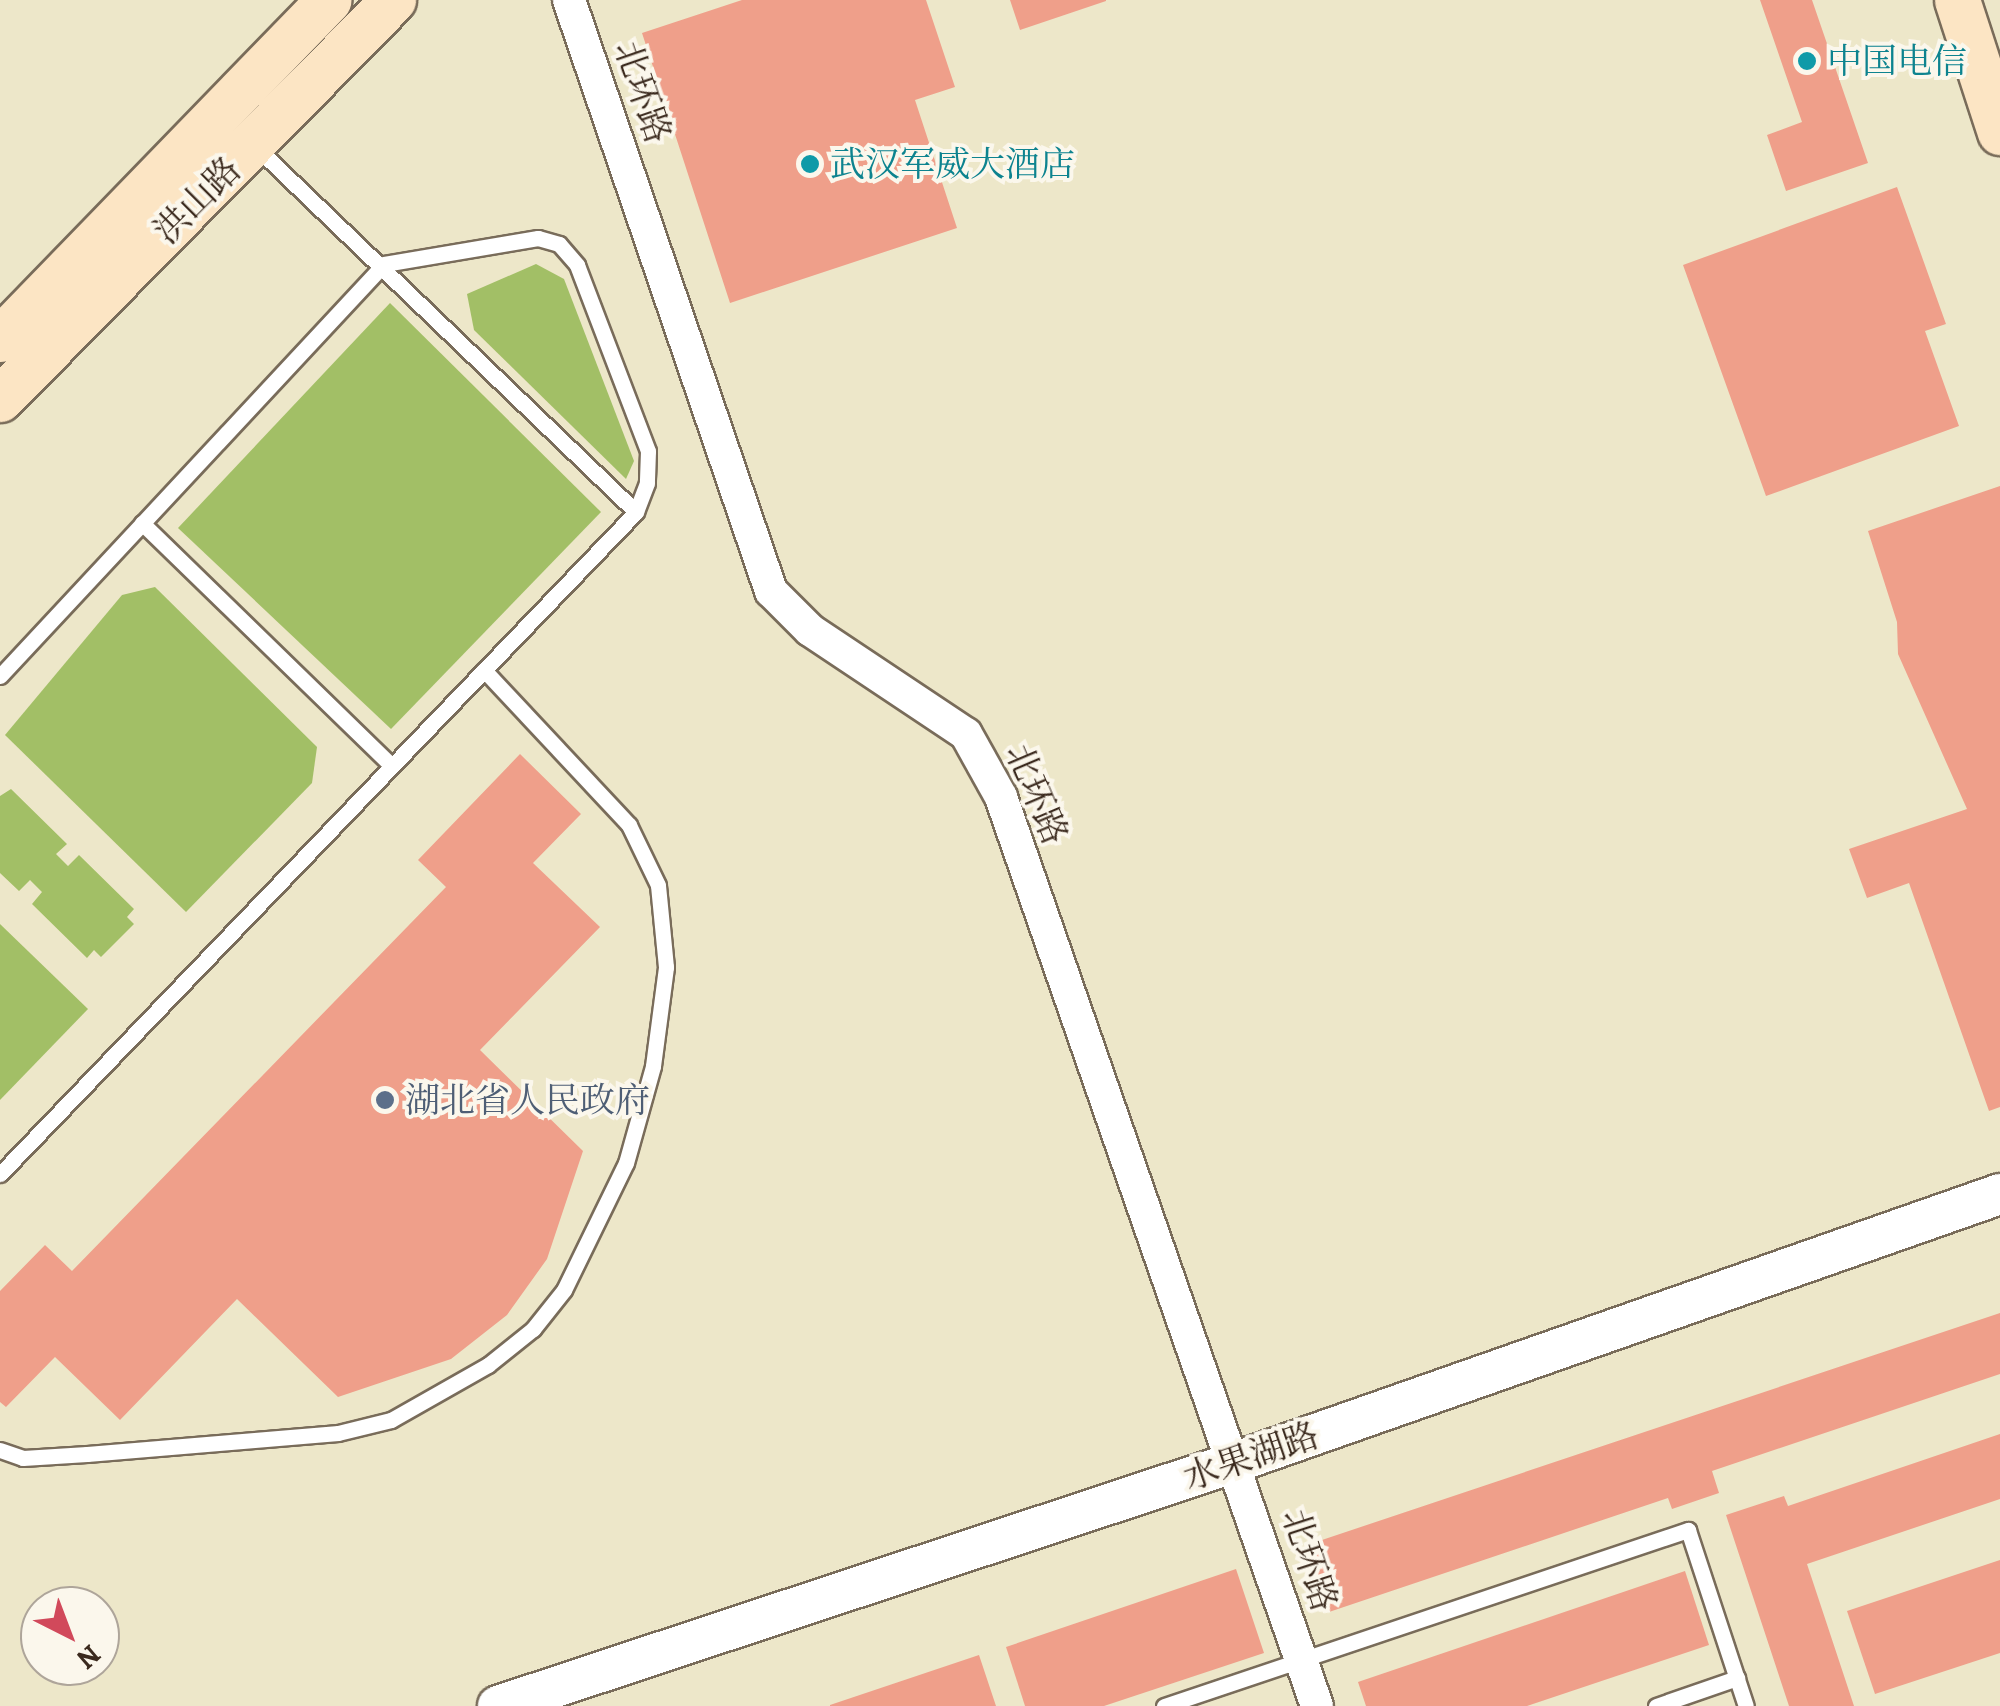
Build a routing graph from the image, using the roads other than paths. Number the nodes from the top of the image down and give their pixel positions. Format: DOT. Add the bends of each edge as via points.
graph roads {
  1 [pos="329,0"];
  2 [pos="393,0"];
  3 [pos="569,0"];
  4 [pos="1957,0"];
  5 [pos="2000,132"];
  6 [pos="252,144"];
  7 [pos="384,264"];
  8 [pos="0,338"];
  9 [pos="0,399"];
  10 [pos="636,512"];
  11 [pos="142,523"];
  12 [pos="484,670"];
  13 [pos="0,676"];
  14 [pos="391,765"];
  15 [pos="0,1174"];
  16 [pos="2000,1194"];
  17 [pos="0,1450"];
  18 [pos="1236,1462"];
  19 [pos="1301,1660"];
  20 [pos="1737,1678"];
  21 [pos="498,1706"];
  22 [pos="1164,1706"];
  23 [pos="1317,1706"];
  24 [pos="1656,1706"];
  25 [pos="1746,1706"];
  1 -- 8 [label="main road, 洪山路"];
  2 -- 6 [label="main road, 洪山路"];
  3 -- 18 [label="street, 北环路" via="771,591 810,630 966,734 1000,797"];
  4 -- 5 [label="main road"];
  6 -- 7 [label="lane"];
  6 -- 9 [label="main road, 洪山路"];
  7 -- 10 [label="lane"];
  7 -- 10 [label="lane" via="538,238 559,244 577,265 648,451 647,483"];
  7 -- 11 [label="lane"];
  10 -- 12 [label="lane"];
  11 -- 13 [label="lane"];
  11 -- 14 [label="lane"];
  12 -- 14 [label="lane"];
  12 -- 17 [label="lane" via="629,825 658,885 666,968 653,1066 626,1164 564,1290 533,1329 488,1365 391,1420 338,1433 88,1454 23,1458"];
  14 -- 15 [label="lane"];
  16 -- 18 [label="street, 水果湖路"];
  18 -- 19 [label="street, 北环路"];
  18 -- 21 [label="street, 水果湖路"];
  19 -- 20 [label="lane" via="1688,1530"];
  19 -- 22 [label="lane"];
  19 -- 23 [label="street, 北环路"];
  20 -- 24 [label="lane"];
  20 -- 25 [label="lane"];
}
